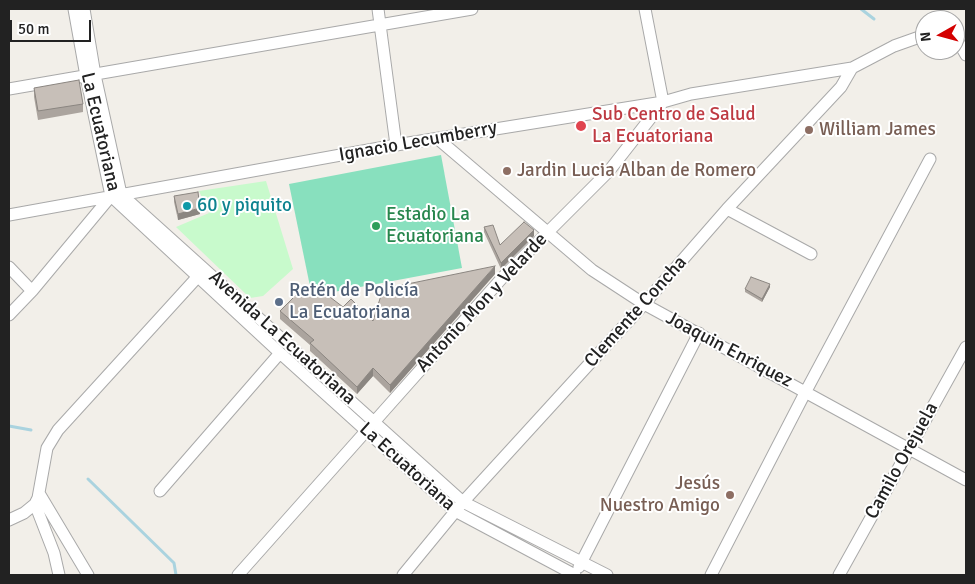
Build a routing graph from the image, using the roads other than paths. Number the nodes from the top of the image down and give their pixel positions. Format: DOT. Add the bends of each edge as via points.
graph roads {
  1 [pos="74,9"];
  2 [pos="84,9"];
  3 [pos="378,9"];
  4 [pos="472,9"];
  5 [pos="645,9"];
  6 [pos="381,26"];
  7 [pos="915,38"];
  8 [pos="852,68"];
  9 [pos="90,75"];
  10 [pos="9,89"];
  11 [pos="663,102"];
  12 [pos="438,139"];
  13 [pos="396,145"];
  14 [pos="930,159"];
  15 [pos="116,195"];
  16 [pos="727,209"];
  17 [pos="9,215"];
  18 [pos="547,232"];
  19 [pos="811,254"];
  20 [pos="9,267"];
  21 [pos="201,272"];
  22 [pos="32,291"];
  23 [pos="644,304"];
  24 [pos="9,315"];
  25 [pos="699,333"];
  26 [pos="966,347"];
  27 [pos="280,353"];
  28 [pos="806,391"];
  29 [pos="370,426"];
  30 [pos="908,449"];
  31 [pos="966,480"];
  32 [pos="160,491"];
  33 [pos="37,499"];
  34 [pos="463,502"];
  35 [pos="455,511"];
  36 [pos="9,520"];
  37 [pos="582,562"];
  38 [pos="60,575"];
  39 [pos="88,575"];
  40 [pos="238,575"];
  41 [pos="403,575"];
  42 [pos="575,575"];
  43 [pos="607,575"];
  44 [pos="711,575"];
  45 [pos="839,575"];
  1 -- 9 [label="street, La Ecuatoriana"];
  2 -- 9 [label="street"];
  3 -- 6 [label="street"];
  4 -- 6 [label="street"];
  5 -- 11 [label="street"];
  6 -- 9 [label="street"];
  6 -- 13 [label="street"];
  7 -- 8 [label="street"];
  8 -- 11 [label="street, Ignacio Lecumberry" via="691,94"];
  8 -- 16 [label="street, Clemente Concha" via="841,87"];
  9 -- 10 [label="street"];
  9 -- 15 [label="street, La Ecuatoriana"];
  11 -- 12 [label="street, Ignacio Lecumberry"];
  11 -- 18 [label="street, Antonio Mon y Velarde" via="609,171"];
  12 -- 13 [label="street, Ignacio Lecumberry"];
  12 -- 18 [label="street, Joaquin Enriquez"];
  13 -- 15 [label="street, Ignacio Lecumberry"];
  14 -- 28 [label="street"];
  15 -- 17 [label="street, Ignacio Lecumberry"];
  15 -- 21 [label="street, La Ecuatoriana"];
  15 -- 22 [label="street"];
  16 -- 19 [label="street"];
  16 -- 23 [label="street, Clemente Concha"];
  18 -- 23 [label="street, Joaquin Enriquez" via="592,270"];
  18 -- 29 [label="street, Antonio Mon y Velarde"];
  20 -- 22 [label="street"];
  21 -- 27 [label="street, La Ecuatoriana"];
  21 -- 29 [label="street, Avenida La Ecuatoriana"];
  21 -- 33 [label="street" via="58,430 47,448"];
  22 -- 24 [label="street"];
  23 -- 25 [label="street, Joaquin Enriquez"];
  23 -- 34 [label="street, Clemente Concha"];
  25 -- 28 [label="street, Joaquin Enriquez"];
  25 -- 37 [label="street"];
  26 -- 30 [label="street, Camilo Orejuela"];
  27 -- 29 [label="street, La Ecuatoriana"];
  27 -- 32 [label="street"];
  28 -- 30 [label="street, Joaquin Enriquez"];
  28 -- 44 [label="street"];
  29 -- 34 [label="street, Avenida La Ecuatoriana"];
  29 -- 35 [label="street, La Ecuatoriana"];
  29 -- 40 [label="street, Antonio Mon y Velarde"];
  30 -- 31 [label="street, Joaquin Enriquez"];
  30 -- 45 [label="street, Camilo Orejuela"];
  33 -- 36 [label="street" via="24,513"];
  33 -- 38 [label="street"];
  33 -- 39 [label="street"];
  34 -- 35 [label="street, Clemente Concha"];
  34 -- 37 [label="street, Avenida La Ecuatoriana"];
  35 -- 41 [label="street, Clemente Concha"];
  35 -- 42 [label="street, La Ecuatoriana"];
  37 -- 42 [label="street"];
  37 -- 43 [label="street, Avenida La Ecuatoriana"];
}
